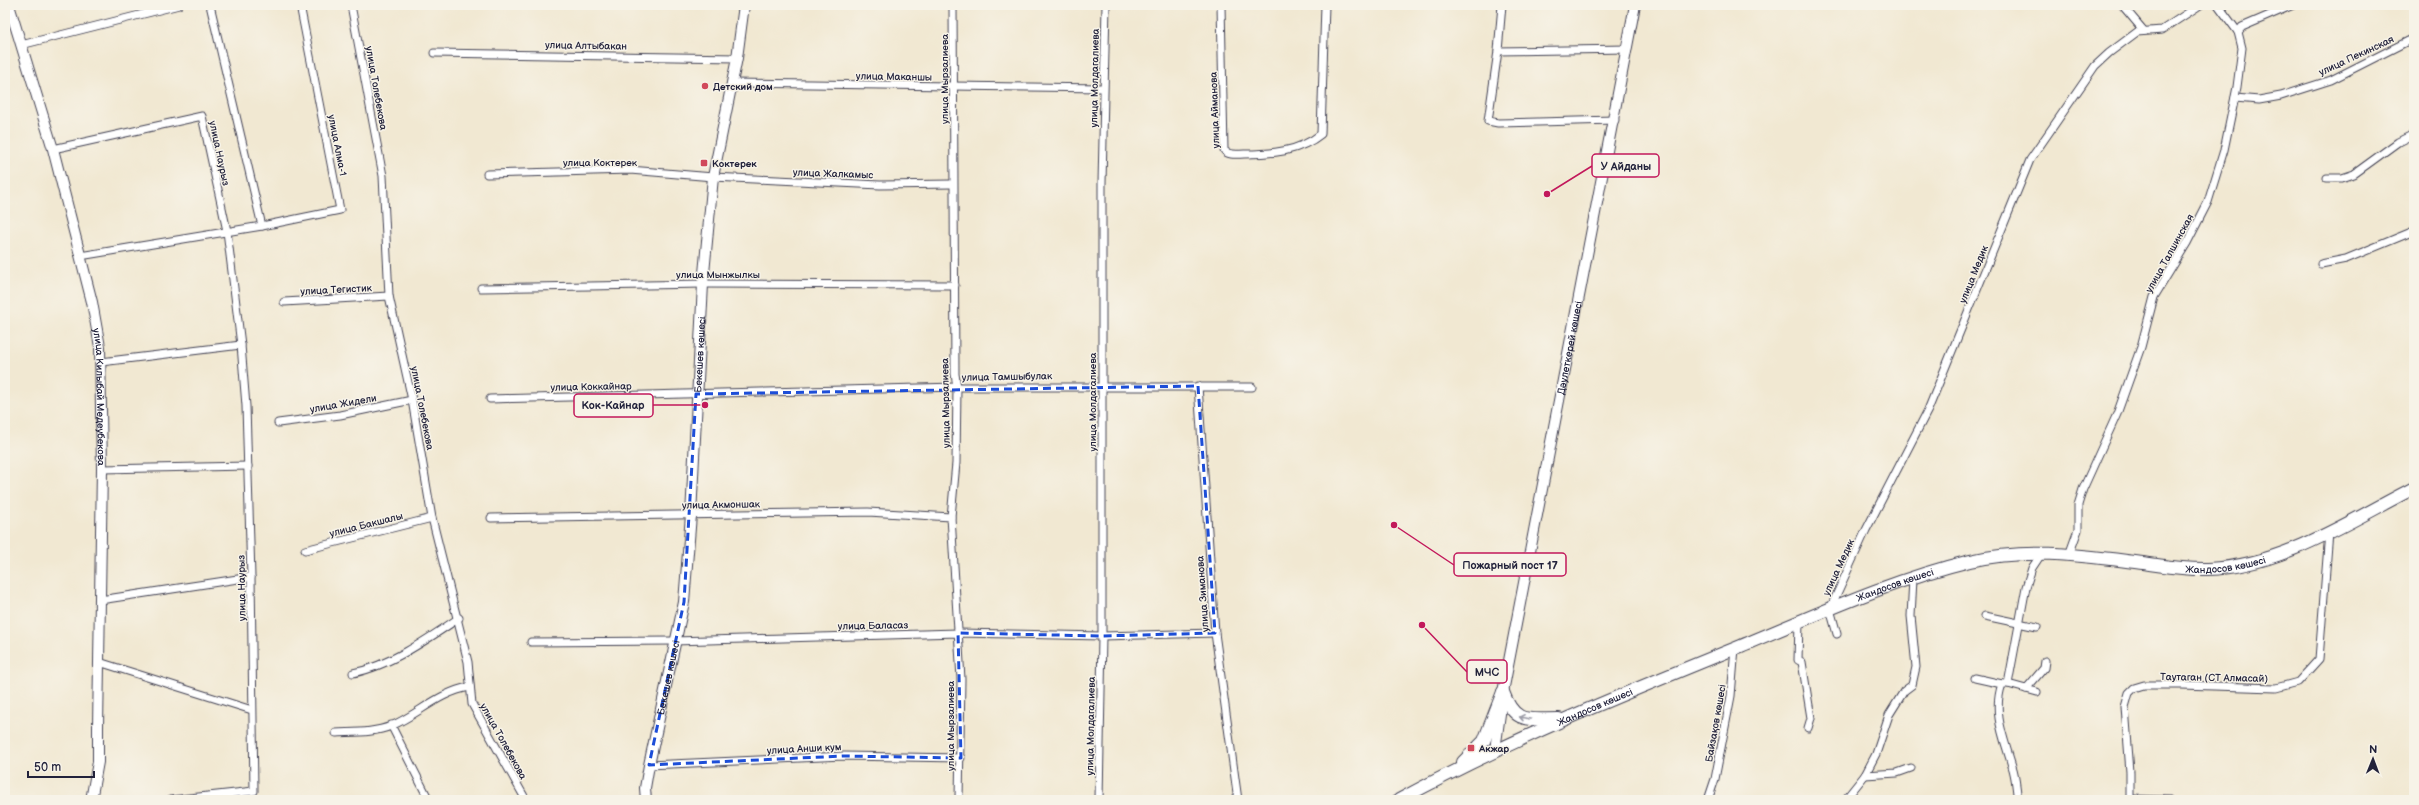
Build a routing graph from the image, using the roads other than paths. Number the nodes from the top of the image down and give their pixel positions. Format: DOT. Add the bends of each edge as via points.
graph roads {
  1 [pos="8,5"];
  2 [pos="179,5"];
  3 [pos="210,5"];
  4 [pos="300,5"];
  5 [pos="351,5"];
  6 [pos="744,5"];
  7 [pos="953,5"];
  8 [pos="1106,5"];
  9 [pos="1221,5"];
  10 [pos="1325,5"];
  11 [pos="1502,5"];
  12 [pos="1636,5"];
  13 [pos="2122,5"];
  14 [pos="2200,5"];
  15 [pos="2218,5"];
  16 [pos="2293,5"];
  17 [pos="2144,31"];
  18 [pos="2238,32"];
  19 [pos="2414,38"];
  20 [pos="21,46"];
  21 [pos="1628,49"];
  22 [pos="1498,51"];
  23 [pos="434,52"];
  24 [pos="737,58"];
  25 [pos="732,83"];
  26 [pos="955,87"];
  27 [pos="1103,88"];
  28 [pos="2235,98"];
  29 [pos="1615,120"];
  30 [pos="2414,134"];
  31 [pos="53,149"];
  32 [pos="487,174"];
  33 [pos="713,178"];
  34 [pos="2327,178"];
  35 [pos="952,184"];
  36 [pos="262,226"];
  37 [pos="2414,231"];
  38 [pos="227,232"];
  39 [pos="80,256"];
  40 [pos="2320,264"];
  41 [pos="703,284"];
  42 [pos="955,285"];
  43 [pos="481,288"];
  44 [pos="389,296"];
  45 [pos="284,302"];
  46 [pos="241,346"];
  47 [pos="101,362"];
  48 [pos="1101,386"];
  49 [pos="1198,386"];
  50 [pos="956,387"];
  51 [pos="1252,387"];
  52 [pos="694,394"];
  53 [pos="490,399"];
  54 [pos="412,400"];
  55 [pos="278,423"];
  56 [pos="248,466"];
  57 [pos="102,469"];
  58 [pos="2414,488"];
  59 [pos="691,515"];
  60 [pos="951,517"];
  61 [pos="432,518"];
  62 [pos="492,518"];
  63 [pos="2329,532"];
  64 [pos="305,550"];
  65 [pos="2042,553"];
  66 [pos="2069,555"];
  67 [pos="252,577"];
  68 [pos="1913,579"];
  69 [pos="100,600"];
  70 [pos="1830,609"];
  71 [pos="1985,616"];
  72 [pos="459,618"];
  73 [pos="1799,622"];
  74 [pos="2019,624"];
  75 [pos="2037,627"];
  76 [pos="1215,632"];
  77 [pos="958,633"];
  78 [pos="1837,634"];
  79 [pos="1102,636"];
  80 [pos="676,640"];
  81 [pos="531,642"];
  82 [pos="1735,648"];
  83 [pos="2045,661"];
  84 [pos="99,662"];
  85 [pos="353,673"];
  86 [pos="1975,678"];
  87 [pos="2005,684"];
  88 [pos="470,687"];
  89 [pos="2026,689"];
  90 [pos="1503,692"];
  91 [pos="2037,692"];
  92 [pos="252,710"];
  93 [pos="1562,719"];
  94 [pos="391,725"];
  95 [pos="1808,728"];
  96 [pos="336,732"];
  97 [pos="1495,750"];
  98 [pos="961,758"];
  99 [pos="649,765"];
  100 [pos="1458,768"];
  101 [pos="1911,768"];
  102 [pos="1865,776"];
  103 [pos="91,800"];
  104 [pos="171,800"];
  105 [pos="429,800"];
  106 [pos="526,800"];
  107 [pos="646,800"];
  108 [pos="959,800"];
  109 [pos="1099,800"];
  110 [pos="1238,800"];
  111 [pos="1399,800"];
  112 [pos="1708,800"];
  113 [pos="1845,800"];
  114 [pos="2018,800"];
  115 [pos="2130,800"];
  116 [pos="2169,800"];
  1 -- 20 [label="main road, улица Килыбай Медеубекова"];
  2 -- 20 [label="street"];
  3 -- 36 [label="street"];
  4 -- 36 [label="street, улица Алма-1" via="340,210"];
  5 -- 44 [label="street, улица Толебекова" via="383,176"];
  6 -- 24 [label="main road, Бекешев көшесі"];
  7 -- 26 [label="street, улица Мырзалиева"];
  8 -- 27 [label="street, улица Молдагалиева"];
  9 -- 10 [label="street, улица Айманова" via="1224,150 1237,154 1283,151 1304,145 1321,134"];
  11 -- 22 [label="street"];
  12 -- 21 [label="main road, Дәулеткерей көшесі"];
  13 -- 17 [label="street"];
  14 -- 17 [label="street, улица Медик" via="2162,30"];
  15 -- 18 [label="street, улица Талшинская"];
  16 -- 18 [label="street" via="2242,27"];
  17 -- 70 [label="street, улица Медик" via="2137,32 2121,42 2094,66 2030,160 1959,337 1921,422"];
  18 -- 28 [label="street, улица Талшинская" via="2242,48"];
  19 -- 28 [label="street, улица Пекинская" via="2331,80 2281,96 2259,100"];
  20 -- 31 [label="main road, улица Килыбай Медеубекова"];
  21 -- 22 [label="street"];
  21 -- 29 [label="main road, Дәулеткерей көшесі"];
  22 -- 29 [label="street" via="1488,121 1498,123"];
  23 -- 24 [label="street, улица Алтыбакан"];
  24 -- 25 [label="main road, Бекешев көшесі"];
  25 -- 26 [label="street, улица Маканшы"];
  25 -- 33 [label="main road, Бекешев көшесі"];
  26 -- 27 [label="street, улица Маканшы"];
  26 -- 35 [label="street, улица Мырзалиева"];
  27 -- 48 [label="street, улица Молдагалиева"];
  28 -- 66 [label="street, улица Талшинская" via="2224,150 2208,202 2187,243 2154,297 2142,347 2080,500 2078,530"];
  29 -- 90 [label="main road, Дәулеткерей көшесі"];
  30 -- 34 [label="street" via="2398,142 2354,174 2342,178"];
  31 -- 38 [label="street, улица Наурыз" via="202,116"];
  31 -- 39 [label="main road, улица Килыбай Медеубекова"];
  32 -- 33 [label="street, улица Коктерек" via="630,170"];
  33 -- 35 [label="street, улица Жалкамыс" via="880,185"];
  33 -- 41 [label="main road, Бекешев көшесі"];
  35 -- 42 [label="street, улица Мырзалиева"];
  36 -- 38 [label="street, улица Алма-1"];
  37 -- 40 [label="street" via="2346,259"];
  38 -- 39 [label="street, улица Алма-1"];
  38 -- 46 [label="street, улица Наурыз"];
  39 -- 47 [label="main road, улица Килыбай Медеубекова" via="92,302"];
  41 -- 42 [label="street, улица Мынжылкы"];
  41 -- 43 [label="street, улица Мынжылкы"];
  41 -- 52 [label="main road, Бекешев көшесі"];
  42 -- 50 [label="street, улица Мырзалиева"];
  44 -- 45 [label="street, улица Тегистик"];
  44 -- 54 [label="street, улица Толебекова"];
  46 -- 47 [label="street"];
  46 -- 56 [label="street, улица Наурыз"];
  47 -- 57 [label="main road, улица Килыбай Медеубекова"];
  48 -- 49 [label="street, улица Тамшыбулак"];
  48 -- 50 [label="street, улица Тамшыбулак"];
  48 -- 79 [label="street, улица Молдагалиева"];
  49 -- 51 [label="street, улица Тамшыбулак"];
  49 -- 76 [label="street, улица Зиманова"];
  50 -- 52 [label="street, улица Тамшыбулак"];
  50 -- 60 [label="street, улица Мырзалиева" via="956,463"];
  52 -- 53 [label="street, улица Коккайнар"];
  52 -- 59 [label="main road, Бекешев көшесі"];
  54 -- 55 [label="street, улица Жидели" via="340,415"];
  54 -- 61 [label="street, улица Толебекова"];
  56 -- 57 [label="street"];
  56 -- 67 [label="street, улица Наурыз"];
  57 -- 69 [label="main road, улица Килыбай Медеубекова"];
  58 -- 63 [label="main road, Жандосов көшесі"];
  59 -- 60 [label="street, улица Акмоншак" via="868,512"];
  59 -- 62 [label="street, улица Акмоншак"];
  59 -- 80 [label="main road, Бекешев көшесі" via="684,602"];
  60 -- 77 [label="street, улица Мырзалиева"];
  61 -- 64 [label="street, улица Бакшалы"];
  61 -- 72 [label="street, улица Толебекова"];
  63 -- 66 [label="main road, Жандосов көшесі" via="2284,553 2231,567 2182,568"];
  63 -- 115 [label="street, Таутаган (СТ Алмасай)" via="2319,659 2298,682 2276,688 2182,685 2134,688 2129,692 2125,707"];
  65 -- 66 [label="main road, Жандосов көшесі"];
  65 -- 68 [label="main road, Жандосов көшесі" via="2008,554 1969,561"];
  65 -- 74 [label="street" via="2032,568"];
  67 -- 69 [label="street"];
  67 -- 92 [label="street, улица Наурыз"];
  68 -- 70 [label="main road, Жандосов көшесі"];
  68 -- 102 [label="street" via="1911,596 1916,667 1912,685 1904,691 1889,715 1876,754"];
  69 -- 84 [label="main road, улица Килыбай Медеубекова"];
  70 -- 73 [label="main road, Жандосов көшесі"];
  70 -- 78 [label="street"];
  71 -- 74 [label="street"];
  72 -- 85 [label="street" via="428,639 375,667"];
  72 -- 88 [label="street, улица Толебекова"];
  73 -- 82 [label="main road, Жандосов көшесі"];
  73 -- 95 [label="street" via="1798,660 1802,662 1812,718"];
  74 -- 75 [label="street"];
  74 -- 87 [label="street"];
  76 -- 79 [label="street, улица Баласаз"];
  76 -- 110 [label="street, улица Зиманова"];
  77 -- 79 [label="street, улица Баласаз"];
  77 -- 80 [label="street, улица Баласаз"];
  77 -- 98 [label="street, улица Мырзалиева"];
  79 -- 109 [label="street, улица Молдагалиева"];
  80 -- 81 [label="street, улица Баласаз"];
  80 -- 99 [label="main road, Бекешев көшесі"];
  82 -- 93 [label="main road, Жандосов көшесі"];
  82 -- 112 [label="street, Байзақов көшесі" via="1731,696 1715,779"];
  83 -- 89 [label="street" via="2044,668"];
  84 -- 92 [label="street"];
  84 -- 103 [label="main road, улица Килыбай Медеубекова" via="98,762"];
  86 -- 87 [label="street"];
  87 -- 89 [label="street"];
  87 -- 114 [label="street" via="1997,715 2015,778"];
  88 -- 94 [label="street" via="455,689 442,695"];
  88 -- 106 [label="street, улица Толебекова" via="472,704"];
  89 -- 91 [label="street"];
  93 -- 90 [label="main road, one-way" via="1524,719 1509,707"];
  90 -- 97 [label="main road, Дәулеткерей көшесі"];
  90 -- 100 [label="main road" via="1484,741"];
  92 -- 104 [label="street, улица Наурыз" via="254,791"];
  93 -- 97 [label="main road, Жандосов көшесі"];
  94 -- 96 [label="street" via="380,730"];
  94 -- 105 [label="street"];
  97 -- 100 [label="main road, Жандосов көшесі"];
  98 -- 99 [label="street, улица Анши кум" via="843,756"];
  98 -- 108 [label="street, улица Мырзалиева"];
  99 -- 107 [label="main road, Бекешев көшесі" via="645,788"];
  100 -- 111 [label="main road, Жандосов көшесі"];
  101 -- 102 [label="street" via="1897,773"];
  102 -- 113 [label="street"];
  115 -- 116 [label="street"];
}
